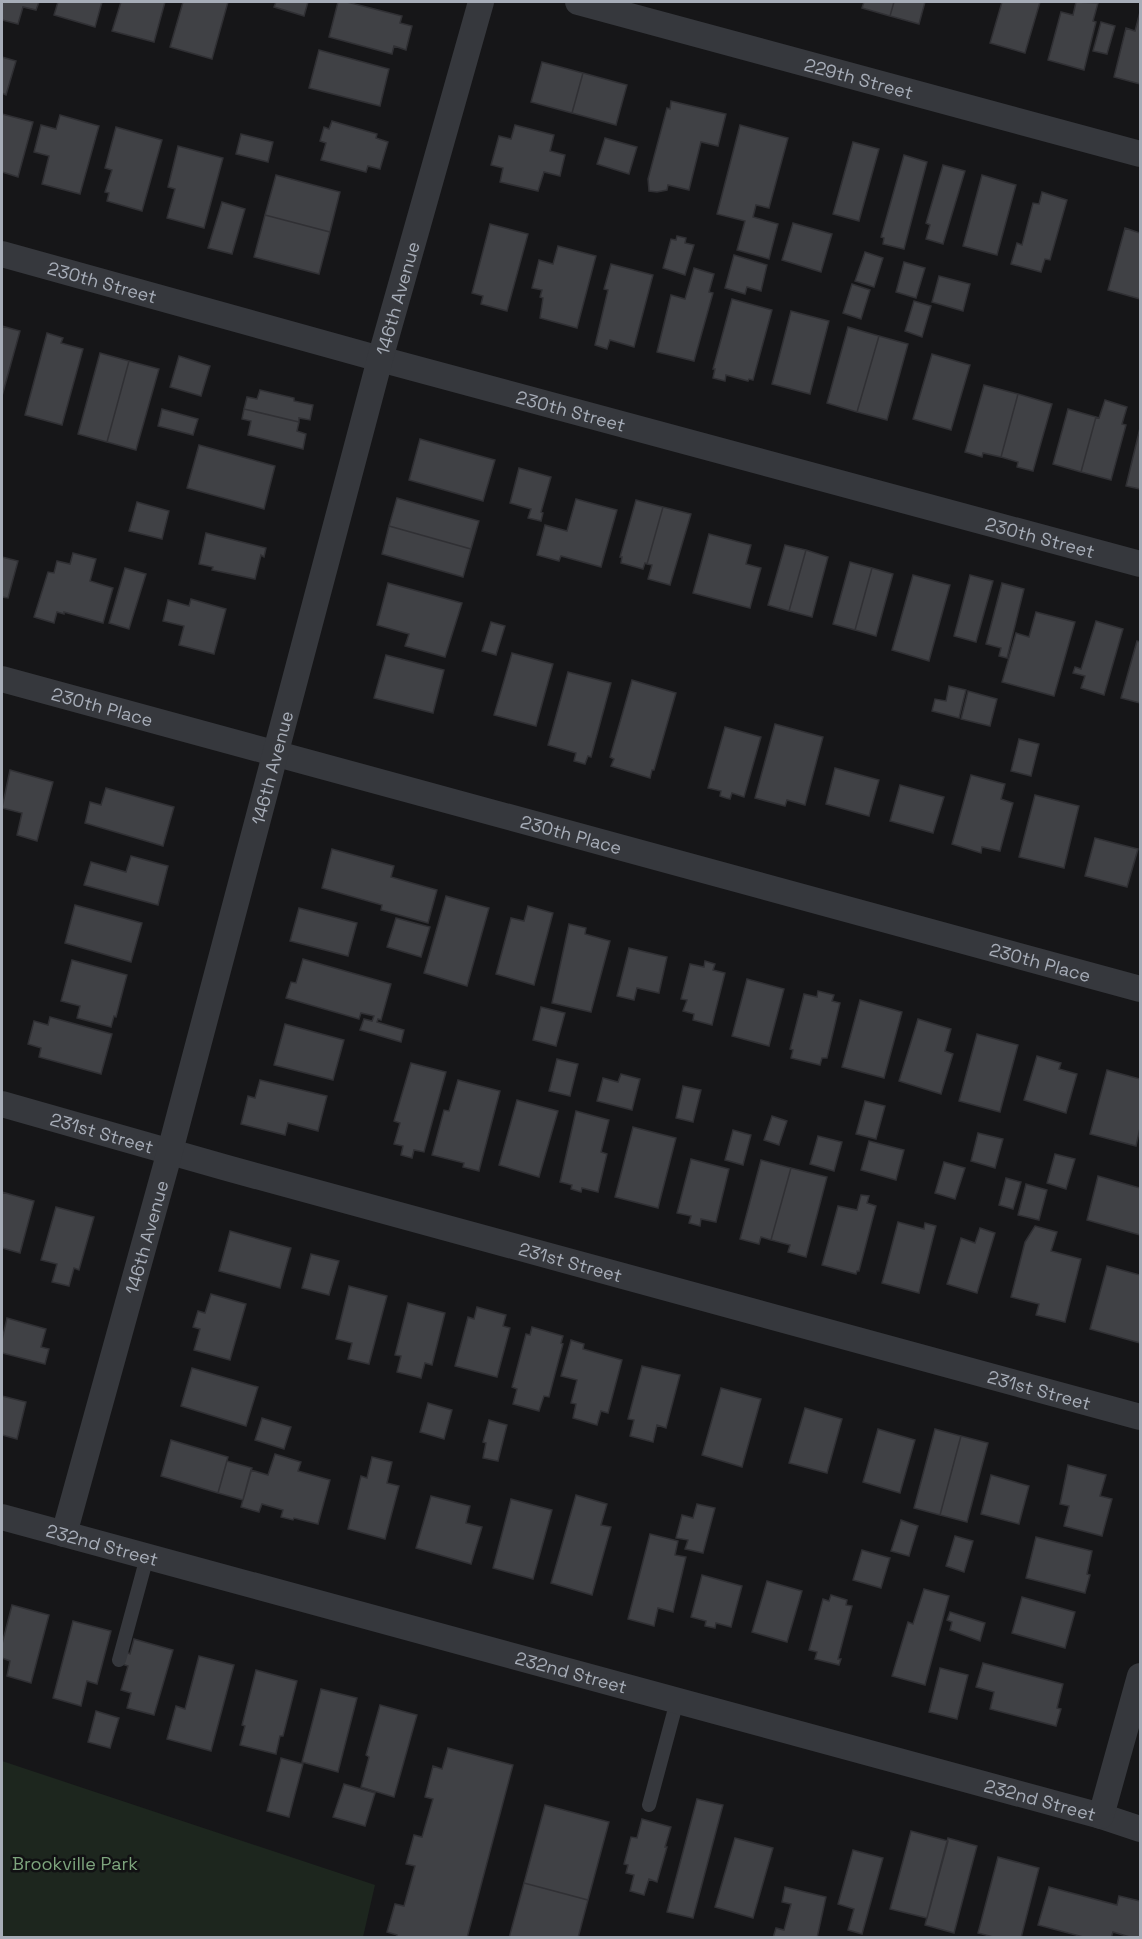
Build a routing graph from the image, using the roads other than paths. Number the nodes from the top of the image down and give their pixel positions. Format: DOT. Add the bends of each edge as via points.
graph roads {
  1 [pos="481,2"];
  2 [pos="578,2"];
  3 [pos="1140,154"];
  4 [pos="2,254"];
  5 [pos="380,358"];
  6 [pos="1140,564"];
  7 [pos="2,679"];
  8 [pos="276,753"];
  9 [pos="1140,989"];
  10 [pos="2,1104"];
  11 [pos="171,1151"];
  12 [pos="1140,1417"];
  13 [pos="2,1517"];
  14 [pos="64,1534"];
  15 [pos="147,1557"];
  16 [pos="119,1660"];
  17 [pos="1140,1676"];
  18 [pos="677,1701"];
  19 [pos="649,1805"];
  20 [pos="1101,1816"];
  21 [pos="1140,1829"];
  1 -- 5 [label="street, 146th Avenue"];
  2 -- 3 [label="street, 229th Street"];
  4 -- 5 [label="street, 230th Street"];
  5 -- 6 [label="street, 230th Street"];
  5 -- 8 [label="street, 146th Avenue"];
  7 -- 8 [label="street, 230th Place"];
  8 -- 9 [label="street, 230th Place"];
  8 -- 11 [label="street, 146th Avenue"];
  10 -- 11 [label="street, 231st Street"];
  11 -- 12 [label="street, 231st Street"];
  11 -- 14 [label="street, 146th Avenue"];
  13 -- 14 [label="street, 232nd Street"];
  14 -- 15 [label="street, 232nd Street"];
  15 -- 16 [label="lane"];
  15 -- 18 [label="street, 232nd Street"];
  17 -- 20 [label="street"];
  18 -- 19 [label="lane"];
  18 -- 20 [label="street, 232nd Street"];
  20 -- 21 [label="street, 232nd Street"];
}
